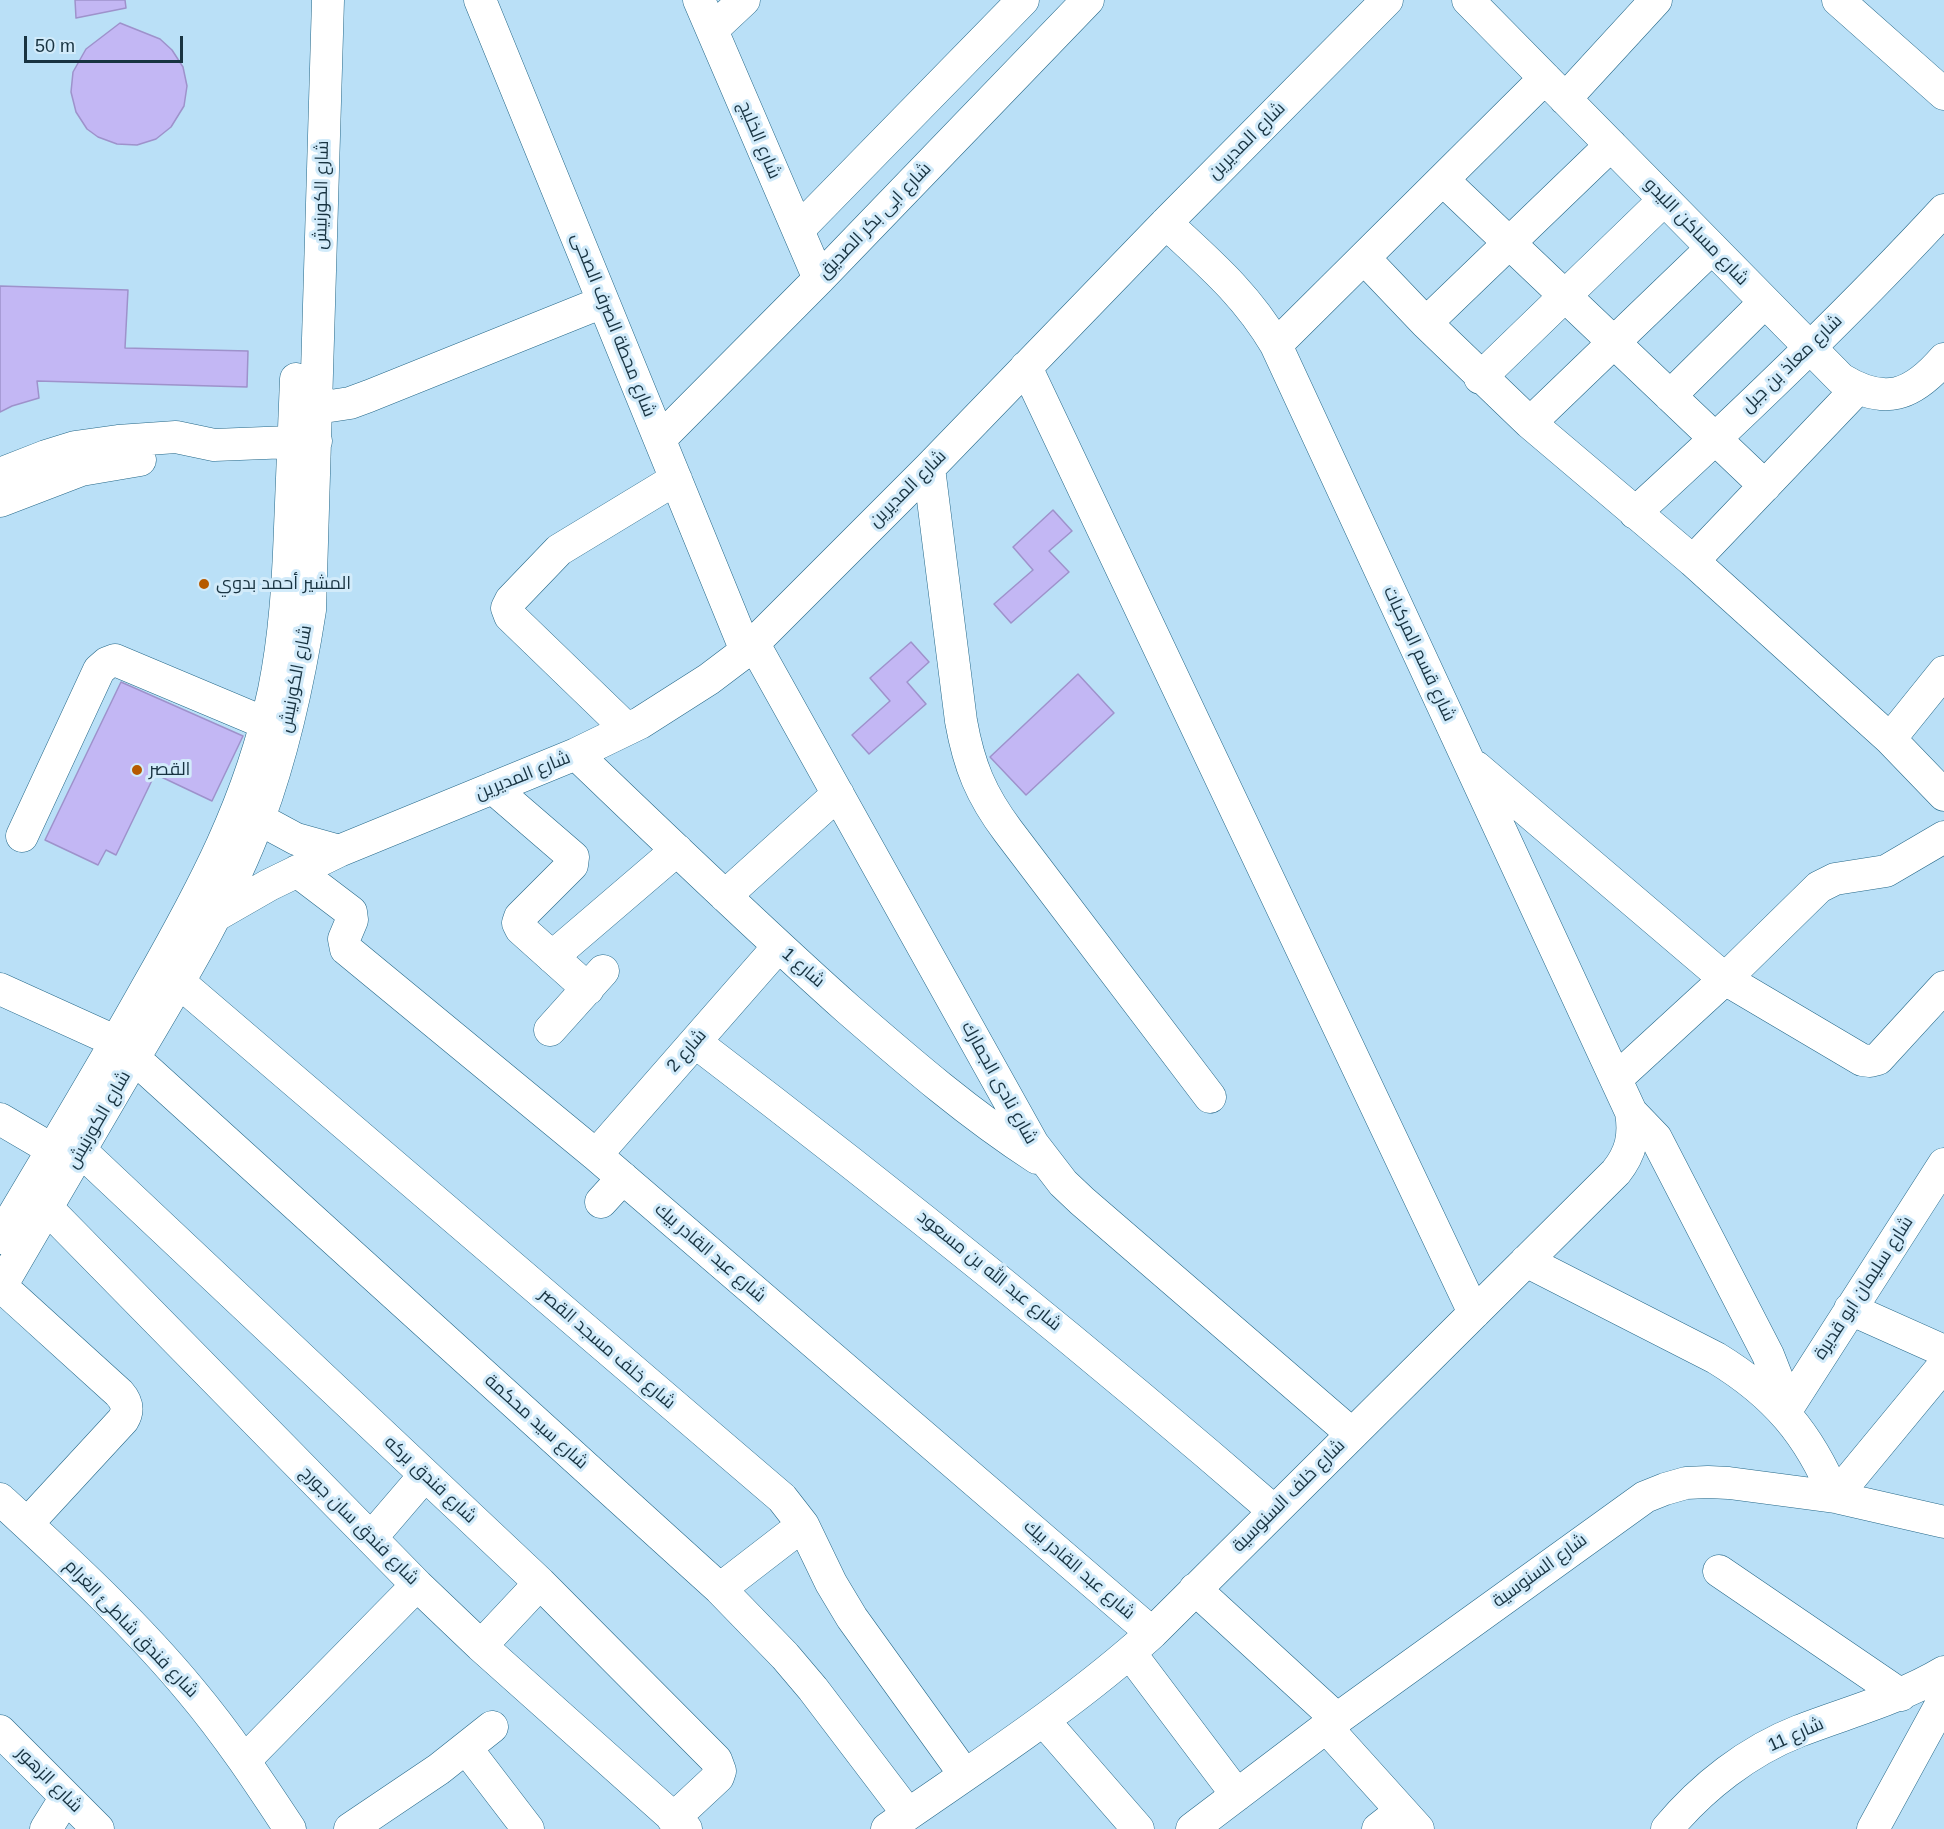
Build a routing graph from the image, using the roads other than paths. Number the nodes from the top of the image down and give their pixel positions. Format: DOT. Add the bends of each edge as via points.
graph roads {
  1 [pos="309,0"];
  2 [pos="328,0"];
  3 [pos="480,0"];
  4 [pos="699,0"];
  5 [pos="744,0"];
  6 [pos="1023,0"];
  7 [pos="1088,0"];
  8 [pos="1387,0"];
  9 [pos="1468,0"];
  10 [pos="1656,0"];
  11 [pos="1838,0"];
  12 [pos="712,30"];
  13 [pos="1555,89"];
  14 [pos="1944,94"];
  15 [pos="1611,145"];
  16 [pos="1443,180"];
  17 [pos="1664,200"];
  18 [pos="1944,210"];
  19 [pos="1166,223"];
  20 [pos="798,230"];
  21 [pos="1509,243"];
  22 [pos="1712,248"];
  23 [pos="1365,259"];
  24 [pos="819,279"];
  25 [pos="1565,296"];
  26 [pos="603,302"];
  27 [pos="1765,302"];
  28 [pos="1426,323"];
  29 [pos="1614,342"];
  30 [pos="1276,345"];
  31 [pos="1810,348"];
  32 [pos="1944,359"];
  33 [pos="1026,367"];
  34 [pos="1480,378"];
  35 [pos="1857,389"];
  36 [pos="1671,396"];
  37 [pos="317,408"];
  38 [pos="1530,423"];
  39 [pos="660,439"];
  40 [pos="1715,439"];
  41 [pos="305,441"];
  42 [pos="214,445"];
  43 [pos="929,468"];
  44 [pos="0,474"];
  45 [pos="676,479"];
  46 [pos="1765,486"];
  47 [pos="0,501"];
  48 [pos="1635,513"];
  49 [pos="1693,561"];
  50 [pos="750,647"];
  51 [pos="1944,672"];
  52 [pos="265,723"];
  53 [pos="627,729"];
  54 [pos="1890,738"];
  55 [pos="576,754"];
  56 [pos="1468,760"];
  57 [pos="493,788"];
  58 [pos="838,794"];
  59 [pos="1944,795"];
  60 [pos="259,819"];
  61 [pos="22,836"];
  62 [pos="1944,837"];
  63 [pos="677,850"];
  64 [pos="339,851"];
  65 [pos="297,871"];
  66 [pos="725,896"];
  67 [pos="215,916"];
  68 [pos="778,946"];
  69 [pos="552,957"];
  70 [pos="1725,979"];
  71 [pos="179,982"];
  72 [pos="1944,987"];
  73 [pos="1,992"];
  74 [pos="550,1030"];
  75 [pos="695,1042"];
  76 [pos="126,1050"];
  77 [pos="1616,1079"];
  78 [pos="1210,1097"];
  79 [pos="1631,1112"];
  80 [pos="0,1119"];
  81 [pos="67,1150"];
  82 [pos="596,1155"];
  83 [pos="1046,1163"];
  84 [pos="1944,1164"];
  85 [pos="623,1178"];
  86 [pos="601,1202"];
  87 [pos="47,1208"];
  88 [pos="0,1238"];
  89 [pos="1526,1262"];
  90 [pos="1,1287"];
  91 [pos="1850,1309"];
  92 [pos="1474,1313"];
  93 [pos="1944,1351"];
  94 [pos="1944,1365"];
  95 [pos="1785,1412"];
  96 [pos="1352,1434"];
  97 [pos="425,1475"];
  98 [pos="1835,1497"];
  99 [pos="0,1499"];
  100 [pos="1274,1511"];
  101 [pos="1944,1522"];
  102 [pos="27,1524"];
  103 [pos="803,1525"];
  104 [pos="371,1538"];
  105 [pos="1719,1571"];
  106 [pos="540,1583"];
  107 [pos="417,1585"];
  108 [pos="720,1589"];
  109 [pos="1195,1589"];
  110 [pos="1141,1643"];
  111 [pos="481,1646"];
  112 [pos="1944,1672"];
  113 [pos="1901,1695"];
  114 [pos="1940,1719"];
  115 [pos="1044,1721"];
  116 [pos="1332,1723"];
  117 [pos="492,1727"];
  118 [pos="0,1731"];
  119 [pos="466,1748"];
  120 [pos="245,1760"];
  121 [pos="965,1775"];
  122 [pos="1237,1795"];
  123 [pos="66,1797"];
  124 [pos="898,1822"];
  125 [pos="1399,1823"];
  126 [pos="679,1824"];
  127 [pos="46,1829"];
  128 [pos="98,1829"];
  129 [pos="290,1829"];
  130 [pos="350,1829"];
  131 [pos="528,1829"];
  132 [pos="1138,1829"];
  133 [pos="1192,1829"];
  134 [pos="1667,1829"];
  135 [pos="1873,1829"];
  1 -- 41 [label="street, شارع الكورنيش"];
  2 -- 37 [label="street, شارع الكورنيش"];
  3 -- 26 [label="street, شارع محطة الصرف الصحى"];
  4 -- 12 [label="street, شارع الخليج"];
  5 -- 12 [label="street"];
  6 -- 20 [label="street"];
  7 -- 24 [label="street, شارع ابى بكر الصديق"];
  8 -- 19 [label="street, شارع المديرين"];
  9 -- 13 [label="street, شارع مساكن الليدو"];
  10 -- 13 [label="street"];
  11 -- 14 [label="street"];
  12 -- 20 [label="street, شارع الخليج"];
  13 -- 15 [label="street, شارع مساكن الليدو"];
  13 -- 16 [label="street"];
  15 -- 17 [label="street, شارع مساكن الليدو"];
  15 -- 21 [label="street"];
  16 -- 21 [label="street"];
  16 -- 23 [label="street"];
  17 -- 22 [label="street, شارع مساكن الليدو"];
  17 -- 25 [label="street"];
  18 -- 31 [label="street, شارع معاذ بن جبل"];
  19 -- 30 [label="street, شارع قسم المركبات" via="1247,300"];
  19 -- 33 [label="street, شارع المديرين"];
  20 -- 24 [label="street, شارع الخليج"];
  21 -- 25 [label="street"];
  21 -- 28 [label="street"];
  22 -- 27 [label="street, شارع مساكن الليدو"];
  22 -- 29 [label="street"];
  23 -- 28 [label="street"];
  23 -- 30 [label="street"];
  24 -- 39 [label="street, شارع ابى بكر الصديق"];
  25 -- 29 [label="street"];
  25 -- 34 [label="street"];
  26 -- 37 [label="street" via="369,396"];
  26 -- 39 [label="street, شارع محطة الصرف الصحى"];
  27 -- 31 [label="street, شارع مساكن الليدو"];
  27 -- 36 [label="street"];
  28 -- 34 [label="street"];
  29 -- 36 [label="street"];
  29 -- 38 [label="street"];
  30 -- 56 [label="street, شارع قسم المركبات"];
  31 -- 35 [label="street, شارع مساكن الليدو"];
  31 -- 40 [label="street, شارع معاذ بن جبل"];
  32 -- 35 [label="street, شارع مساكن الليدو" via="1919,384 1905,391 1873,394"];
  33 -- 43 [label="street, شارع المديرين"];
  33 -- 92 [label="street"];
  34 -- 38 [label="street"];
  35 -- 46 [label="street"];
  36 -- 40 [label="street"];
  37 -- 41 [label="street, شارع الكورنيش"];
  38 -- 48 [label="street"];
  39 -- 45 [label="street, شارع محطة الصرف الصحى"];
  40 -- 46 [label="street"];
  40 -- 48 [label="street, شارع معاذ بن جبل"];
  41 -- 42 [label="street"];
  41 -- 52 [label="street, شارع الكورنيش" via="281,648"];
  41 -- 60 [label="street, شارع الكورنيش" via="310,610 285,737"];
  42 -- 44 [label="street" via="176,437 118,441 75,447"];
  42 -- 47 [label="street" via="194,453 81,470"];
  43 -- 50 [label="street, شارع المديرين"];
  43 -- 78 [label="street" via="961,721 976,780 990,807"];
  45 -- 50 [label="street, شارع محطة الصرف الصحى"];
  45 -- 53 [label="street" via="559,550 507,608 510,616"];
  46 -- 49 [label="street"];
  48 -- 49 [label="street"];
  49 -- 54 [label="street"];
  50 -- 53 [label="street, شارع المديرين" via="675,702"];
  50 -- 58 [label="street, شارع نادى الجمارك"];
  51 -- 54 [label="street"];
  52 -- 61 [label="street" via="115,660 107,663 99,670"];
  52 -- 76 [label="street, شارع الكورنيش" via="249,780 215,864"];
  53 -- 55 [label="street, شارع المديرين"];
  54 -- 59 [label="street"];
  55 -- 57 [label="street, شارع المديرين"];
  55 -- 63 [label="street, شارع 1"];
  56 -- 70 [label="street"];
  56 -- 77 [label="street, شارع قسم المركبات"];
  57 -- 64 [label="street, شارع المديرين"];
  57 -- 69 [label="street" via="573,857 570,868 518,920 521,929"];
  58 -- 66 [label="street"];
  58 -- 83 [label="street, شارع نادى الجمارك"];
  60 -- 64 [label="street" via="296,839"];
  60 -- 67 [label="street, شارع الكورنيش"];
  62 -- 70 [label="street" via="1886,871 1835,879 1820,887"];
  63 -- 66 [label="street, شارع 1"];
  63 -- 69 [label="street"];
  64 -- 65 [label="street, شارع المديرين"];
  65 -- 67 [label="street, شارع المديرين"];
  65 -- 82 [label="street, شارع عبد القادر بيك" via="351,912 344,939 346,949"];
  66 -- 68 [label="street, شارع 1"];
  67 -- 71 [label="street, شارع الكورنيش"];
  68 -- 75 [label="street, شارع 2"];
  68 -- 83 [label="street, شارع 1" via="933,1083"];
  69 -- 74 [label="street" via="596,980"];
  70 -- 72 [label="street" via="1862,1060 1870,1061 1878,1059"];
  70 -- 77 [label="street"];
  71 -- 76 [label="street, شارع الكورنيش"];
  71 -- 103 [label="street, شارع خلف مسجد القصر" via="782,1498"];
  73 -- 76 [label="street, شارع سيد محكمة"];
  75 -- 82 [label="street, شارع 2"];
  75 -- 100 [label="street, شارع عبد الله بن مسعود" via="1026,1301"];
  76 -- 81 [label="street, شارع الكورنيش"];
  76 -- 108 [label="street, شارع سيد محكمة"];
  77 -- 79 [label="street, شارع قسم المركبات"];
  79 -- 89 [label="street, شارع خلف السنوسية" via="1634,1128 1626,1159"];
  79 -- 95 [label="street" via="1656,1138 1768,1355"];
  80 -- 81 [label="street, شارع فندق بركه"];
  81 -- 87 [label="street, شارع الكورنيش"];
  81 -- 88 [label="street, شارع الكورنيش"];
  81 -- 97 [label="street, شارع فندق بركه"];
  82 -- 85 [label="street, شارع عبد القادر بيك"];
  83 -- 96 [label="street, شارع نادى الجمارك" via="1082,1201"];
  84 -- 91 [label="street, شارع سليمان ابو قديرة"];
  85 -- 86 [label="street"];
  85 -- 110 [label="street, شارع عبد القادر بيك"];
  87 -- 90 [label="street, شارع الكورنيش"];
  87 -- 104 [label="street, شارع فندق سان جورج"];
  89 -- 92 [label="street, شارع خلف السنوسية"];
  89 -- 95 [label="street" via="1716,1358 1741,1373"];
  90 -- 102 [label="street" via="119,1393 127,1406 123,1420"];
  91 -- 93 [label="street"];
  91 -- 95 [label="street, شارع سليمان ابو قديرة"];
  92 -- 96 [label="street, شارع خلف السنوسية"];
  94 -- 98 [label="street"];
  95 -- 98 [label="street" via="1807,1440"];
  96 -- 100 [label="street, شارع خلف السنوسية"];
  97 -- 104 [label="street"];
  97 -- 106 [label="street, شارع فندق بركه"];
  98 -- 101 [label="street, شارع السنوسية"];
  98 -- 116 [label="street, شارع السنوسية" via="1708,1482 1686,1483 1645,1497"];
  99 -- 102 [label="street, شارع فندق شاطئ الغرام"];
  100 -- 109 [label="street, شارع خلف السنوسية"];
  102 -- 120 [label="street, شارع فندق شاطئ الغرام" via="162,1658"];
  103 -- 108 [label="street"];
  103 -- 121 [label="street, شارع خلف مسجد القصر" via="841,1601"];
  104 -- 107 [label="street, شارع فندق سان جورج"];
  105 -- 113 [label="street"];
  106 -- 111 [label="street"];
  106 -- 126 [label="street, شارع فندق بركه" via="720,1765 718,1777"];
  107 -- 111 [label="street, شارع فندق سان جورج"];
  107 -- 120 [label="street"];
  108 -- 124 [label="street, شارع سيد محكمة" via="806,1680"];
  109 -- 110 [label="street, شارع خلف السنوسية"];
  109 -- 116 [label="street"];
  110 -- 115 [label="street, شارع خلف السنوسية"];
  110 -- 122 [label="street, شارع عبد القادر بيك"];
  111 -- 126 [label="street, شارع فندق سان جورج"];
  112 -- 113 [label="street, شارع 11"];
  113 -- 134 [label="street, شارع 11" via="1771,1744 1722,1776"];
  114 -- 135 [label="street"];
  115 -- 121 [label="street, شارع خلف السنوسية"];
  115 -- 132 [label="street"];
  116 -- 122 [label="street, شارع السنوسية"];
  116 -- 125 [label="street"];
  117 -- 119 [label="street"];
  118 -- 123 [label="street, شارع الزهور"];
  119 -- 130 [label="street"];
  119 -- 131 [label="street"];
  120 -- 129 [label="street, شارع فندق شاطئ الغرام"];
  121 -- 124 [label="street, شارع خلف السنوسية"];
  122 -- 133 [label="street, شارع السنوسية"];
  123 -- 127 [label="street"];
  123 -- 128 [label="street, شارع الزهور"];
}
